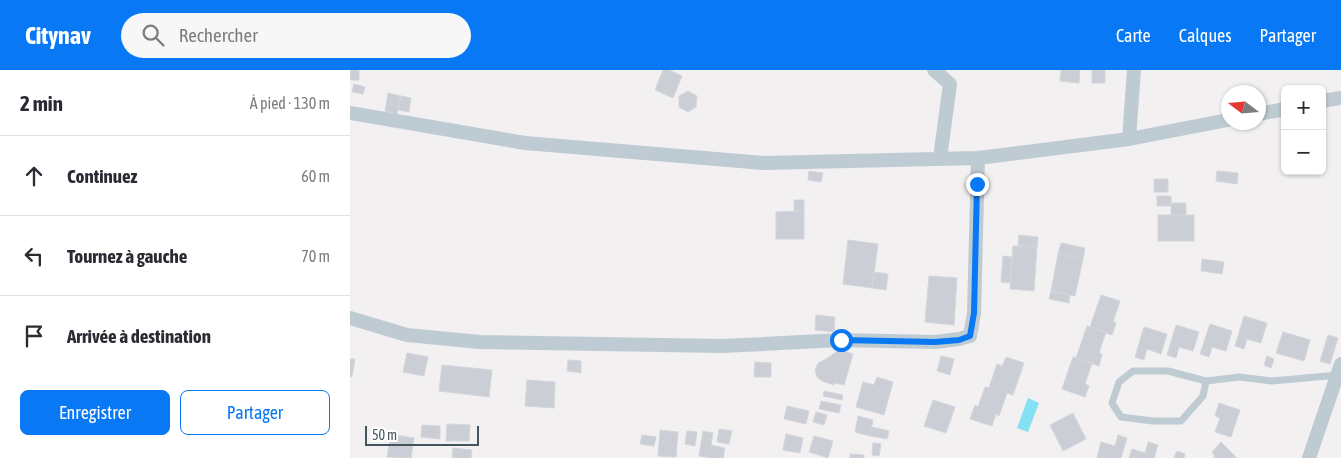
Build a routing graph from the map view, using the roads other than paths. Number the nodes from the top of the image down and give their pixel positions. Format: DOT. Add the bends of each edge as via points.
graph roads {
  1 [pos="934,70"];
  2 [pos="1134,70"];
  3 [pos="1341,98"];
  4 [pos="1326,100"];
  5 [pos="1281,110"];
  6 [pos="350,113"];
  7 [pos="1266,113"];
  8 [pos="1221,121"];
  9 [pos="1129,139"];
  10 [pos="940,158"];
  11 [pos="978,158"];
  12 [pos="350,318"];
  13 [pos="1340,372"];
  14 [pos="1206,381"];
  15 [pos="1309,458"];
  1 -- 10 [label="street" via="950,84"];
  2 -- 9 [label="street"];
  3 -- 4 [label="street"];
  5 -- 7 [label="street"];
  6 -- 10 [label="street" via="525,143 764,163"];
  8 -- 9 [label="street"];
  9 -- 11 [label="street"];
  10 -- 11 [label="street"];
  11 -- 12 [label="street" via="974,313 970,336 959,340 841,340 723,346 480,342 407,335"];
  13 -- 14 [label="lane" via="1272,381 1239,378"];
  13 -- 15 [label="street"];
  14 -- 14 [label="lane" via="1168,371 1133,370 1119,382 1112,403 1122,417 1181,421 1203,396"];
}
